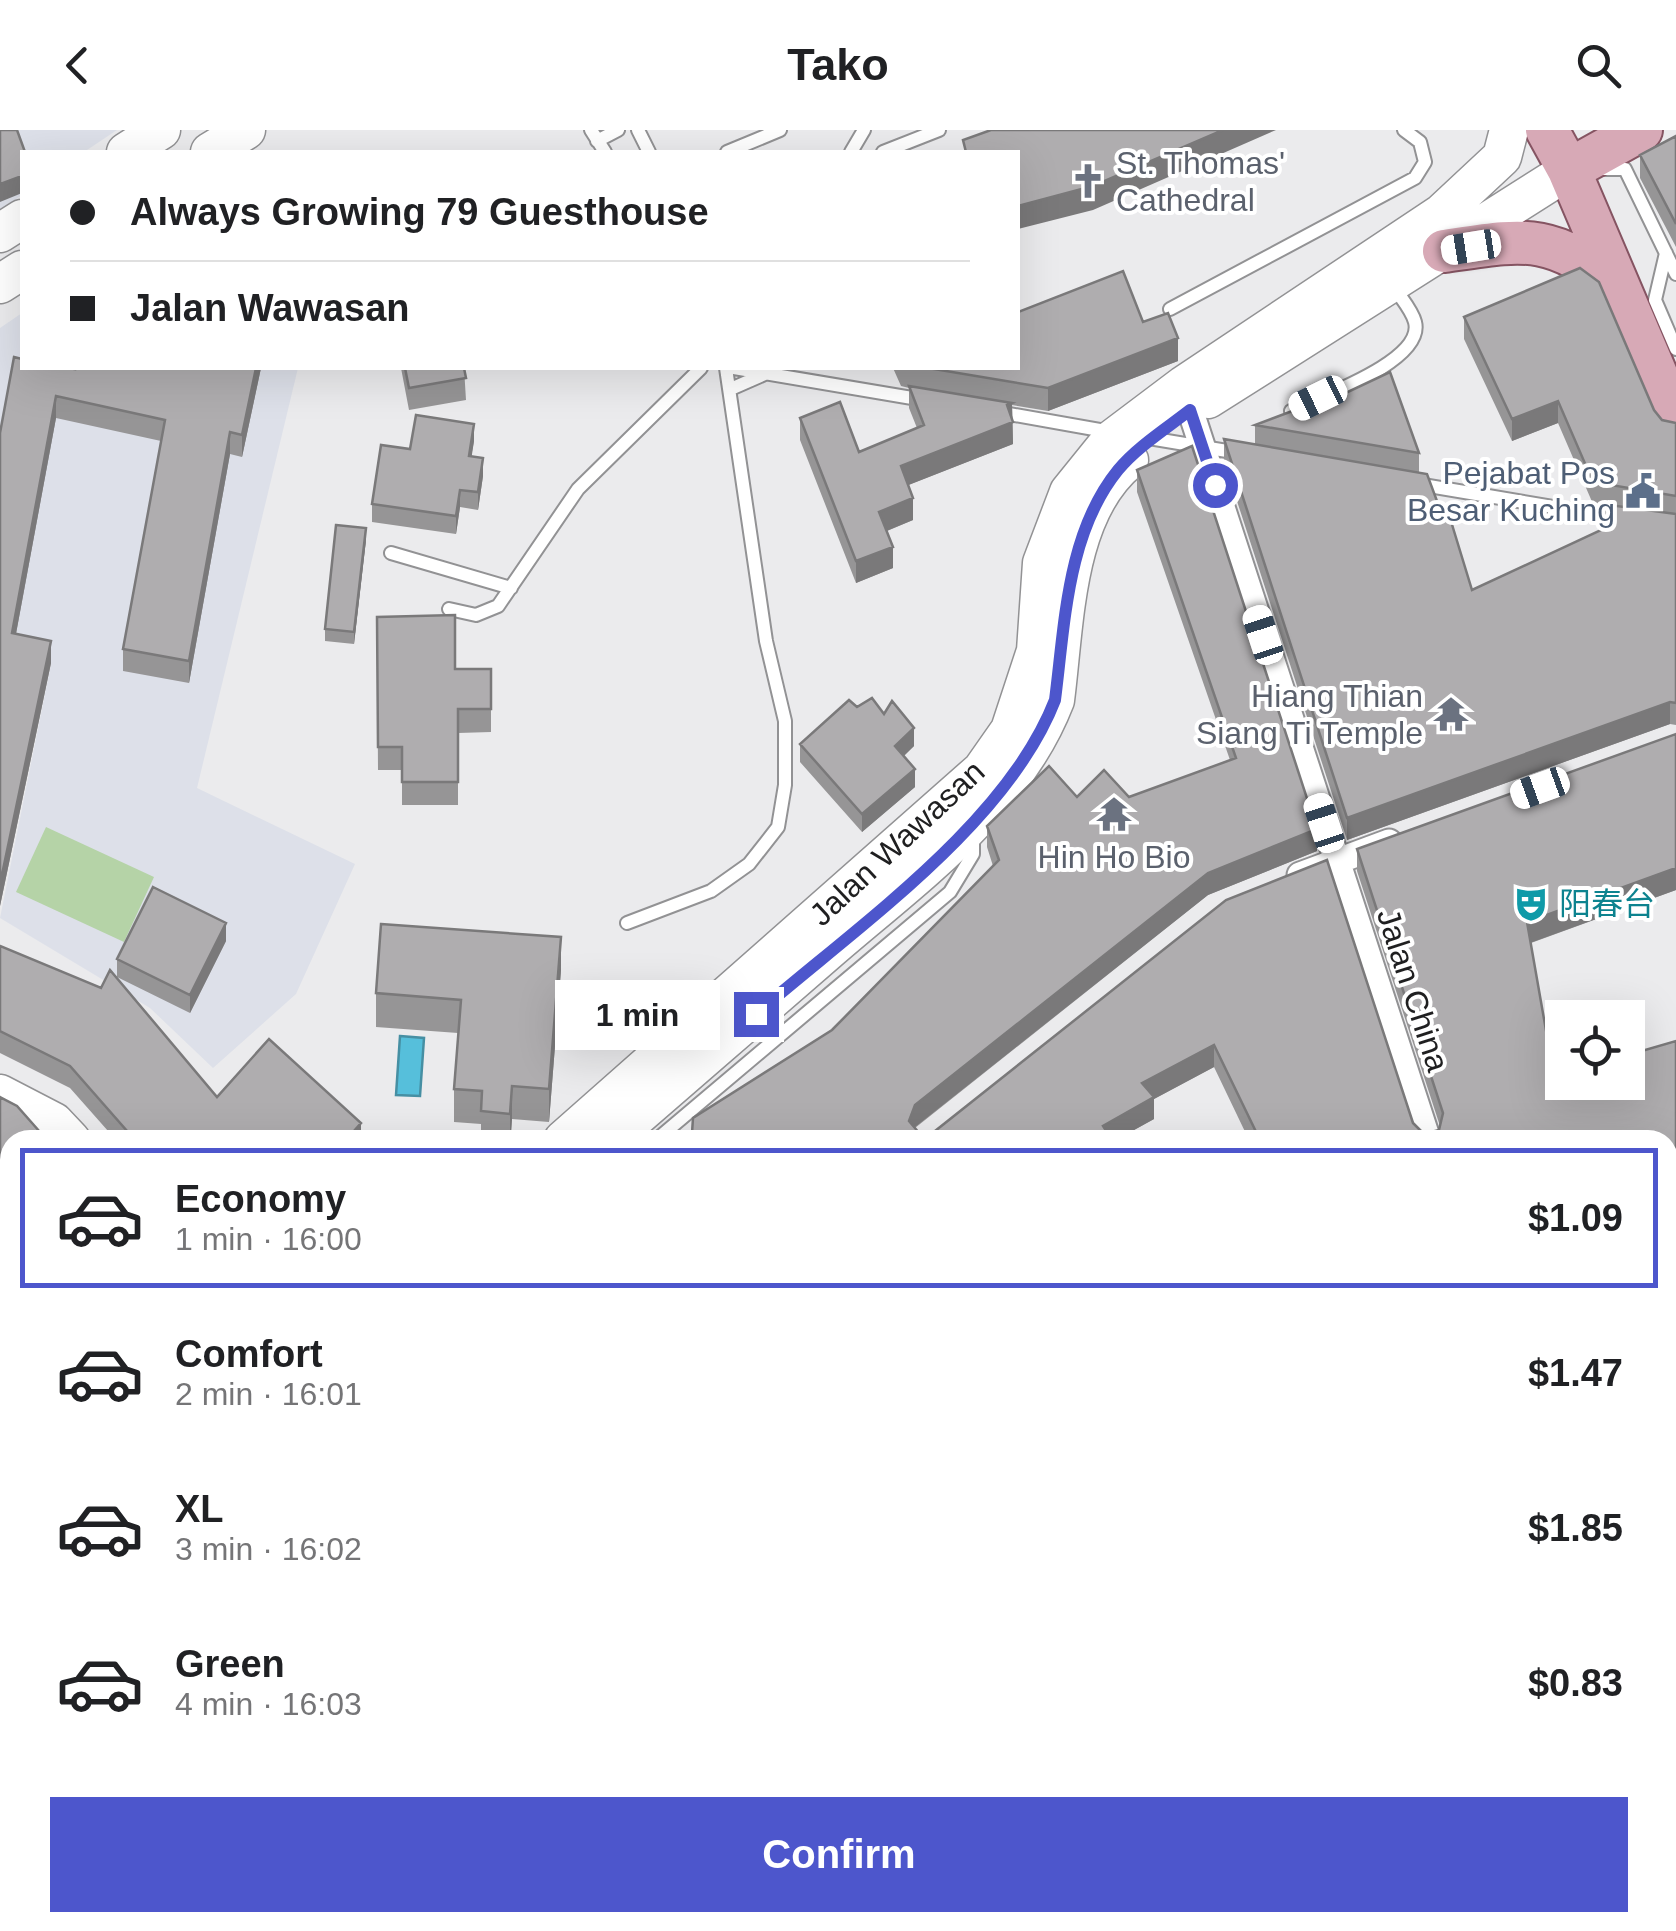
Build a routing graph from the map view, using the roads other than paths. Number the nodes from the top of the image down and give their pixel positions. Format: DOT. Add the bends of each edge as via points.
graph roads {
  1 [pos="161,130"];
  2 [pos="246,130"];
  3 [pos="618,130"];
  4 [pos="780,130"];
  5 [pos="939,130"];
  6 [pos="1404,130"];
  7 [pos="1509,130"];
  8 [pos="1547,130"];
  9 [pos="1642,130"];
  10 [pos="598,141"];
  11 [pos="129,150"];
  12 [pos="213,150"];
  13 [pos="732,150"];
  14 [pos="888,150"];
  15 [pos="1568,170"];
  16 [pos="11,242"];
  17 [pos="1444,251"];
  18 [pos="1666,253"];
  19 [pos="1676,274"];
  20 [pos="0,284"];
  21 [pos="1393,285"];
  22 [pos="1619,288"];
  23 [pos="1170,309"];
  24 [pos="1676,350"];
  25 [pos="699,370"];
  26 [pos="727,370"];
  27 [pos="746,370"];
  28 [pos="775,370"];
  29 [pos="733,388"];
  30 [pos="930,401"];
  31 [pos="1190,410"];
  32 [pos="989,411"];
  33 [pos="1291,411"];
  34 [pos="1676,422"];
  35 [pos="1264,458"];
  36 [pos="1401,481"];
  37 [pos="1637,521"];
  38 [pos="391,554"];
  39 [pos="511,588"];
  40 [pos="449,609"];
  41 [pos="974,822"];
  42 [pos="1408,835"];
  43 [pos="1336,861"];
  44 [pos="1272,887"];
  45 [pos="627,923"];
  46 [pos="0,1094"];
  47 [pos="62,1130"];
  48 [pos="575,1130"];
  49 [pos="621,1130"];
  50 [pos="668,1130"];
  51 [pos="1425,1130"];
  1 -- 11 [label="street"];
  2 -- 12 [label="street"];
  3 -- 10 [label="lane"];
  4 -- 13 [label="lane"];
  5 -- 14 [label="lane"];
  6 -- 23 [label="lane" via="1420,142 1425,162 1415,178"];
  7 -- 48 [label="street, Jalan Wawasan" via="1502,158 1442,214 1111,440 1069,492 1042,563 1036,651 1010,730 982,770"];
  8 -- 15 [label="main road"];
  9 -- 15 [label="main road"];
  15 -- 17 [label="street, Jalan Wawasan"];
  15 -- 18 [label="lane" via="1625,169"];
  15 -- 22 [label="main road"];
  16 -- 20 [label="street"];
  17 -- 21 [label="street, Jalan Wawasan"];
  17 -- 22 [label="main road" via="1524,239 1550,244"];
  18 -- 19 [label="lane"];
  18 -- 24 [label="lane" via="1655,300"];
  21 -- 31 [label="street, Jalan Wawasan"];
  21 -- 33 [label="lane" via="1415,322 1414,338 1400,358"];
  22 -- 34 [label="main road"];
  25 -- 39 [label="lane" via="578,488"];
  26 -- 29 [label="lane"];
  27 -- 30 [label="lane"];
  28 -- 29 [label="lane"];
  29 -- 45 [label="lane" via="766,642 785,721 778,827 749,864 711,891"];
  31 -- 41 [label="street, Jalan Wawasan" via="1121,466 1098,498 1082,530 1055,700 1012,780"];
  31 -- 43 [label="street, Jalan China"];
  32 -- 35 [label="lane"];
  36 -- 37 [label="lane"];
  38 -- 39 [label="lane"];
  39 -- 40 [label="lane" via="498,606 476,615"];
  41 -- 49 [label="street, Jalan Wawasan"];
  41 -- 50 [label="lane" via="972,854 950,892"];
  42 -- 43 [label="street"];
  43 -- 44 [label="street"];
  43 -- 51 [label="street, Jalan China"];
  46 -- 47 [label="street"];
}
